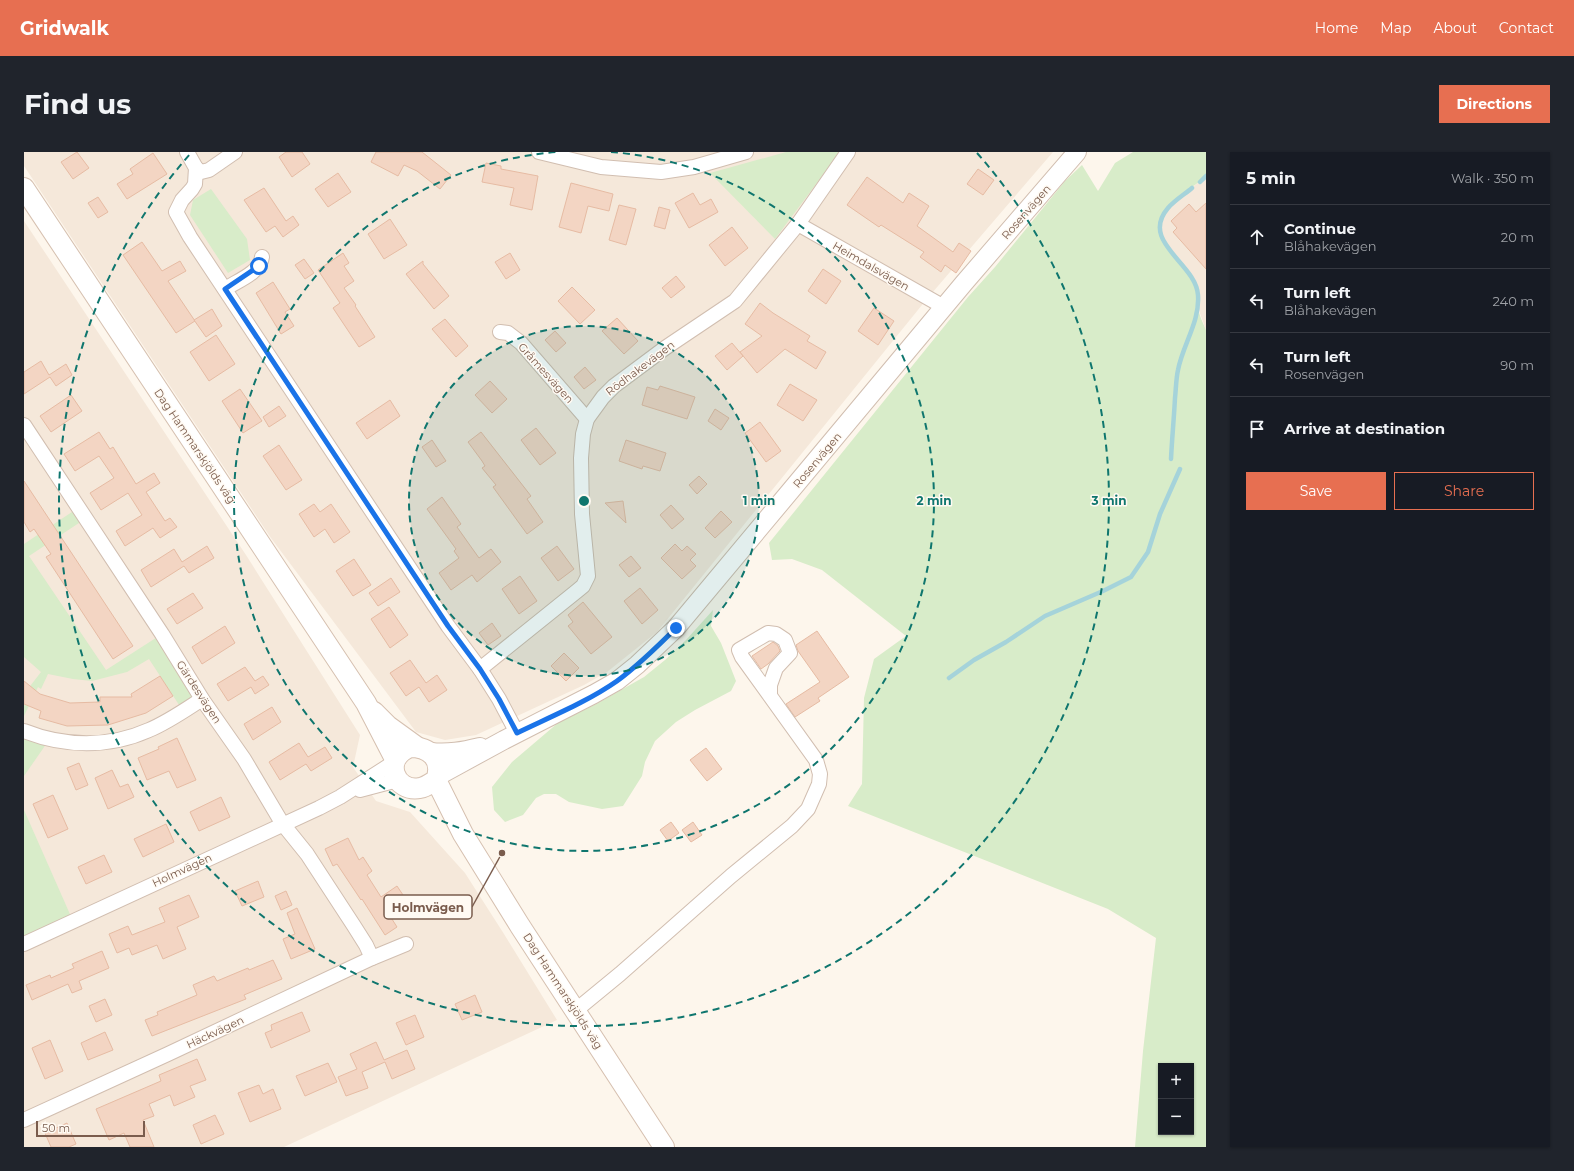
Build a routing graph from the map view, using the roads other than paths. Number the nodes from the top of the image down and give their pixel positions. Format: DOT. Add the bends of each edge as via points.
graph roads {
  1 [pos="187,152"];
  2 [pos="235,152"];
  3 [pos="539,152"];
  4 [pos="746,152"];
  5 [pos="848,152"];
  6 [pos="1077,152"];
  7 [pos="196,168"];
  8 [pos="24,188"];
  9 [pos="798,224"];
  10 [pos="262,257"];
  11 [pos="225,289"];
  12 [pos="944,307"];
  13 [pos="500,332"];
  14 [pos="587,419"];
  15 [pos="24,425"];
  16 [pos="480,669"];
  17 [pos="770,696"];
  18 [pos="202,698"];
  19 [pos="366,703"];
  20 [pos="24,731"];
  21 [pos="510,737"];
  22 [pos="424,750"];
  23 [pos="395,768"];
  24 [pos="437,778"];
  25 [pos="419,789"];
  26 [pos="282,823"];
  27 [pos="463,834"];
  28 [pos="24,944"];
  29 [pos="406,944"];
  30 [pos="372,958"];
  31 [pos="575,1011"];
  32 [pos="24,1120"];
  33 [pos="664,1147"];
  1 -- 7 [label="street"];
  2 -- 7 [label="street" via="209,170 201,172"];
  3 -- 4 [label="street" via="601,167 661,172 694,167"];
  5 -- 9 [label="street, Rödhakevägen"];
  6 -- 12 [label="street, Rosenvägen"];
  7 -- 11 [label="street" via="195,184 176,212"];
  8 -- 19 [label="main road, Dag Hammarskjölds väg"];
  9 -- 12 [label="street, Heimdalsvägen"];
  9 -- 14 [label="street, Rödhakevägen" via="735,301 614,386"];
  10 -- 11 [label="street" via="256,270"];
  11 -- 16 [label="street" via="448,626"];
  12 -- 21 [label="street, Rosenvägen" via="714,583 657,647 617,681"];
  13 -- 14 [label="street, Gråmesvägen" via="508,333 521,343"];
  14 -- 16 [label="street, Rödhakevägen" via="581,458 582,514 588,576 586,581"];
  15 -- 18 [label="street, Gärdesvägen"];
  16 -- 21 [label="street" via="499,699"];
  17 -- 31 [label="street" via="816,760 820,774 819,784 808,809 792,826"];
  18 -- 20 [label="street" via="149,731 122,740 74,744 49,740"];
  18 -- 26 [label="street, Gärdesvägen" via="244,759"];
  19 -- 22 [label="main road, Dag Hammarskjölds väg" via="388,726"];
  19 -- 23 [label="main road, Dag Hammarskjölds väg"];
  21 -- 22 [label="street, Rosenvägen" via="459,752 444,754"];
  21 -- 24 [label="street, Rosenvägen"];
  22 -- 23 [label="main road" via="410,747 404,749"];
  22 -- 24 [label="main road, Dag Hammarskjölds väg" via="435,758 439,769"];
  23 -- 25 [label="main road, Dag Hammarskjölds väg" via="404,786"];
  23 -- 26 [label="street, Holmvägen"];
  24 -- 25 [label="main road"];
  24 -- 27 [label="main road, Dag Hammarskjölds väg"];
  25 -- 27 [label="main road, Dag Hammarskjölds väg"];
  26 -- 28 [label="street, Holmvägen"];
  26 -- 30 [label="street, Gärdesvägen" via="307,854"];
  27 -- 31 [label="main road, Dag Hammarskjölds väg"];
  29 -- 30 [label="street, Häckvägen"];
  30 -- 32 [label="street, Häckvägen"];
  31 -- 33 [label="main road, Dag Hammarskjölds väg"];
}
